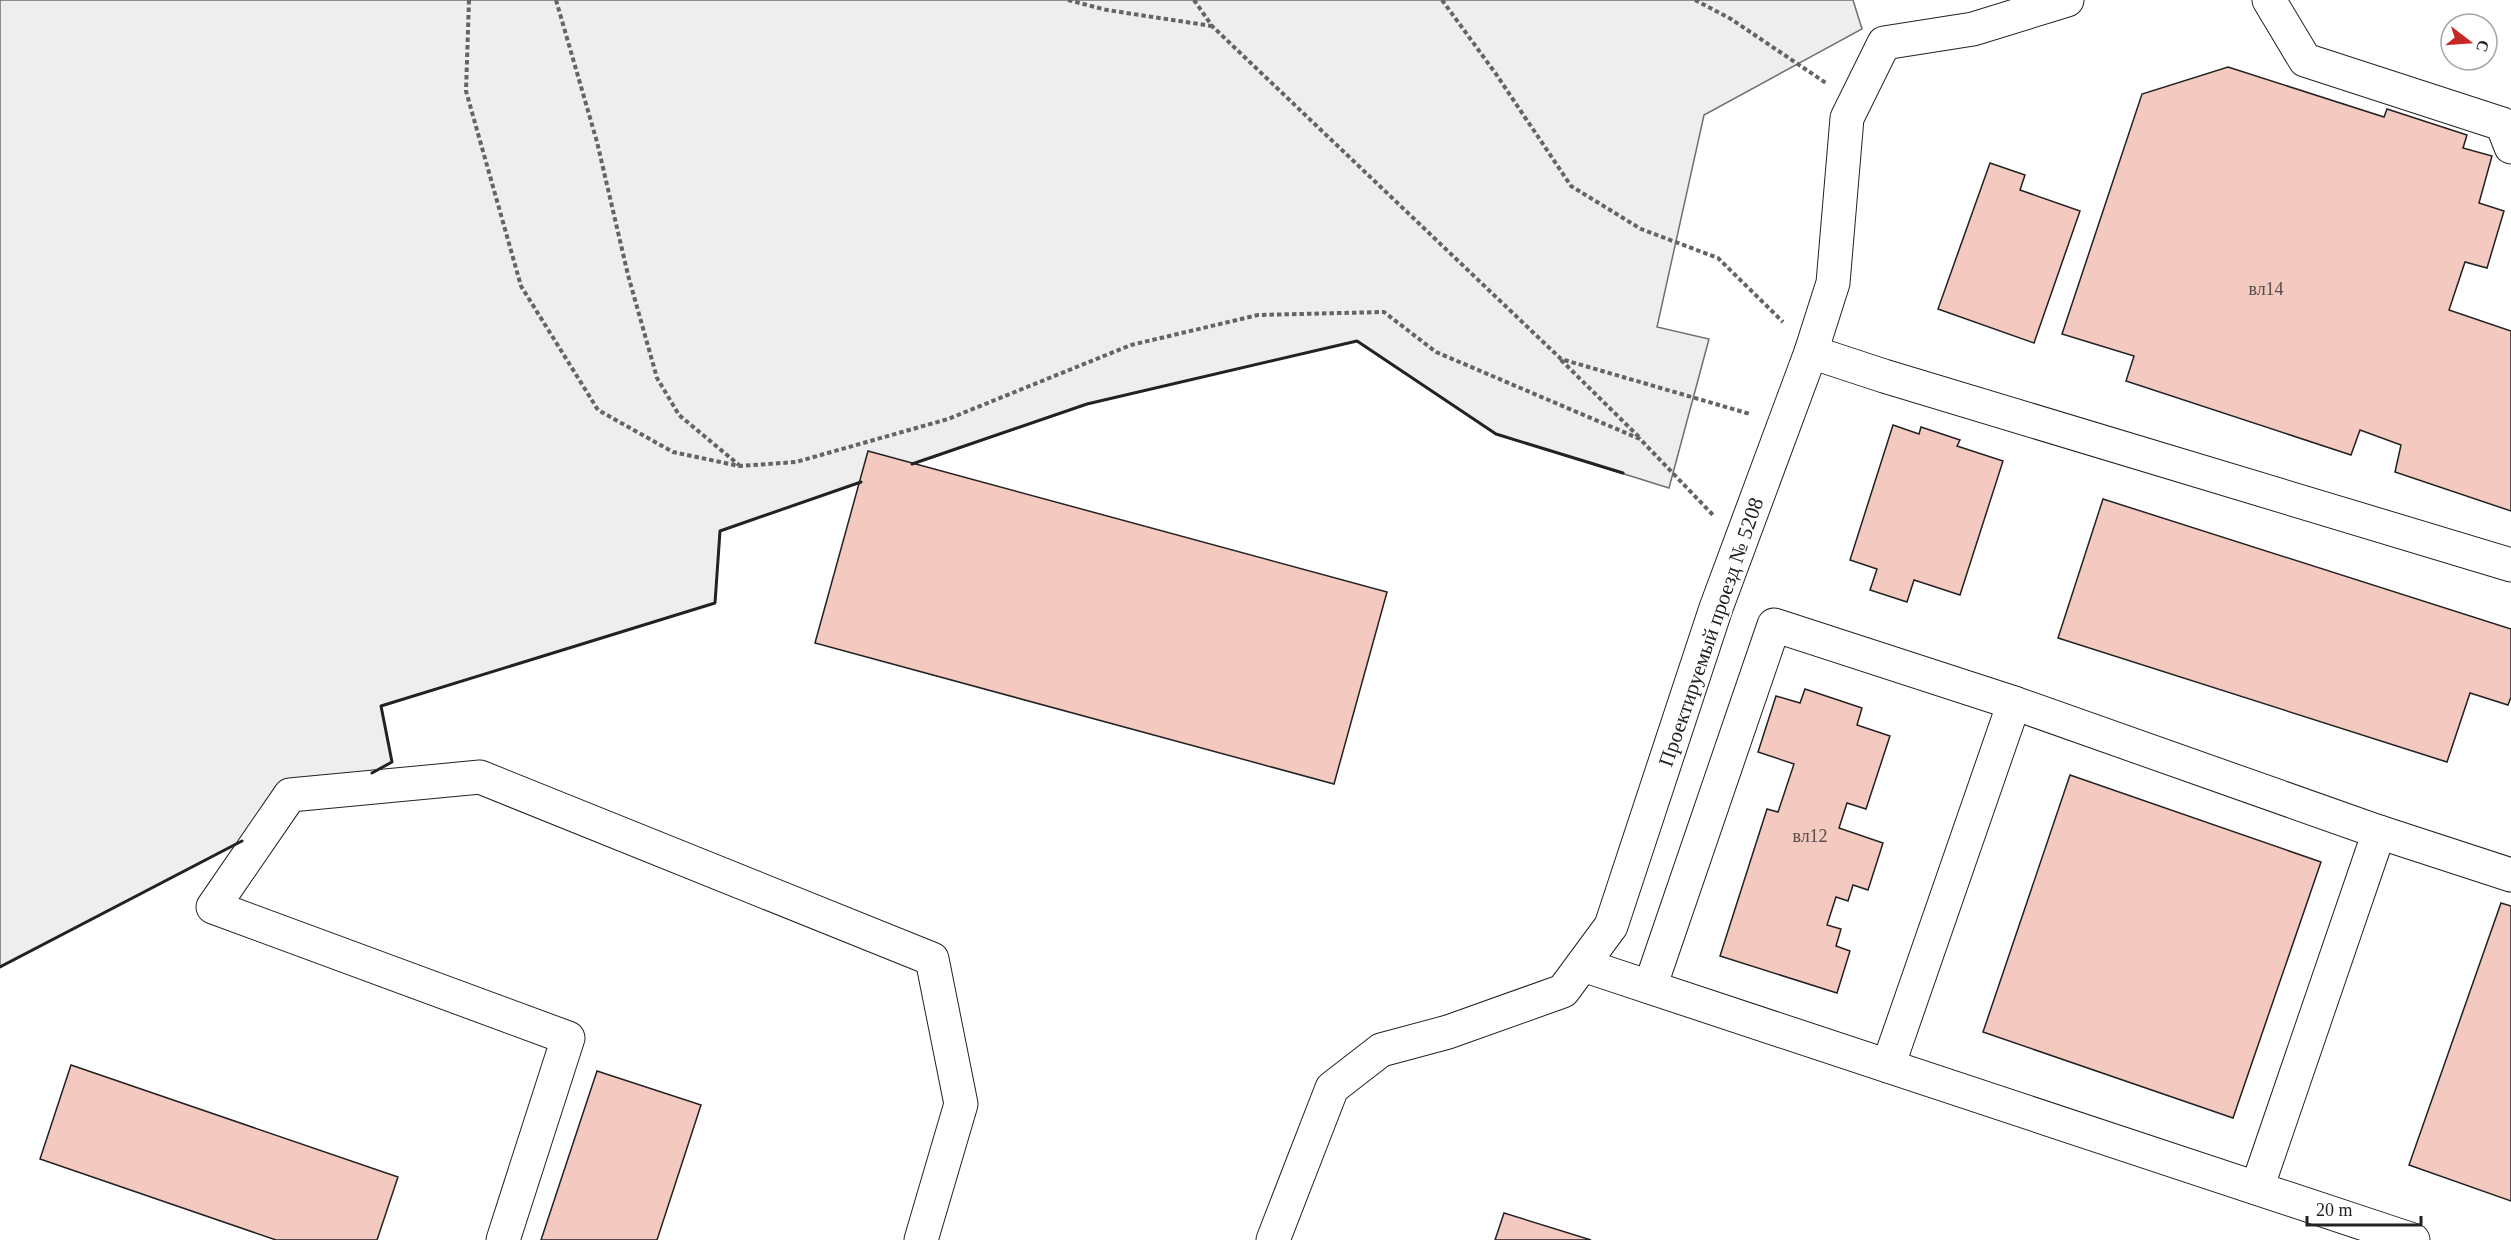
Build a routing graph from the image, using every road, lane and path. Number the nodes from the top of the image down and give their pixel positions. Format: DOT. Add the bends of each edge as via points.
graph roads {
  1 [pos="469,0"];
  2 [pos="556,0"];
  3 [pos="1068,0"];
  4 [pos="1194,0"];
  5 [pos="1442,0"];
  6 [pos="1695,0"];
  7 [pos="2067,0"];
  8 [pos="2269,0"];
  9 [pos="1212,26"];
  10 [pos="1847,118"];
  11 [pos="2511,147"];
  12 [pos="1811,352"];
  13 [pos="1561,359"];
  14 [pos="1785,424"];
  15 [pos="1640,438"];
  16 [pos="739,466"];
  17 [pos="1740,543"];
  18 [pos="2511,565"];
  19 [pos="2014,703"];
  20 [pos="2379,832"];
  21 [pos="2511,875"];
  22 [pos="1583,965"];
  23 [pos="1650,987"];
  24 [pos="1888,1066"];
  25 [pos="2257,1188"];
  26 [pos="503,1240"];
  27 [pos="921,1240"];
  28 [pos="1273,1240"];
  29 [pos="2413,1240"];
  1 -- 16 [label="path" via="466,92 521,286 598,411 673,452"];
  2 -- 16 [label="path" via="657,378 679,415"];
  3 -- 9 [label="path"];
  4 -- 9 [label="path"];
  5 -- 12 [label="path" via="1571,186 1641,229 1718,258"];
  6 -- 10 [label="path" via="1831,86"];
  7 -- 10 [label="street, Проектируемый проезд № 5208" via="1973,29 1884,44"];
  8 -- 11 [label="street" via="2305,60 2502,124"];
  9 -- 13 [label="path"];
  10 -- 12 [label="street, Проектируемый проезд № 5208" via="1833,283"];
  12 -- 14 [label="street, Проектируемый проезд № 5208"];
  12 -- 18 [label="street"];
  13 -- 14 [label="path"];
  13 -- 15 [label="path"];
  14 -- 17 [label="street, Проектируемый проезд № 5208"];
  15 -- 16 [label="path" via="1436,352 1384,312 1258,315 1131,345 948,419 796,462"];
  15 -- 17 [label="path"];
  17 -- 22 [label="street, Проектируемый проезд № 5208" via="1611,926"];
  19 -- 20 [label="street"];
  19 -- 23 [label="street" via="1774,625"];
  19 -- 24 [label="street"];
  20 -- 21 [label="street"];
  20 -- 25 [label="street"];
  22 -- 23 [label="street"];
  22 -- 28 [label="street, Проектируемый проезд № 5208" via="1563,991 1448,1032 1381,1050 1332,1088"];
  23 -- 24 [label="street"];
  24 -- 25 [label="street"];
  25 -- 29 [label="street"];
  26 -- 27 [label="street" via="567,1038 213,908 290,795 480,777 932,959 961,1104"];
}
